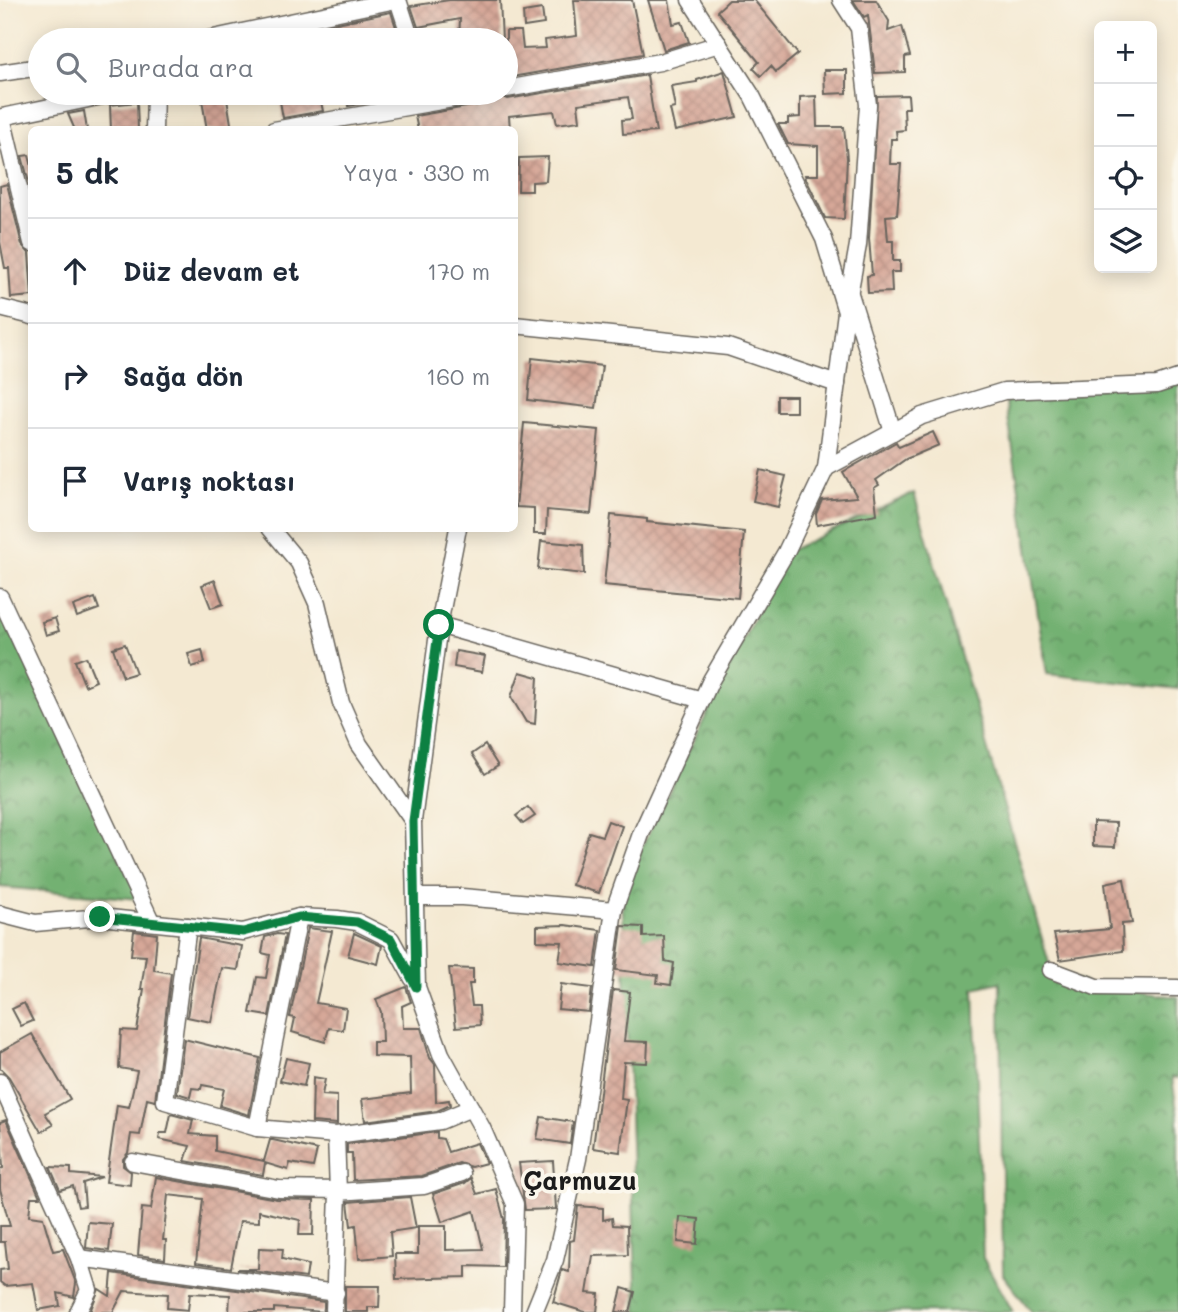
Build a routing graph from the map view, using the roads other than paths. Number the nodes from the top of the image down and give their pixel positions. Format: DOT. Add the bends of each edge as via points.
graph roads {
  1 [pos="397,0"];
  2 [pos="690,0"];
  3 [pos="841,0"];
  4 [pos="262,28"];
  5 [pos="407,28"];
  6 [pos="719,44"];
  7 [pos="28,69"];
  8 [pos="0,73"];
  9 [pos="518,87"];
  10 [pos="60,105"];
  11 [pos="155,105"];
  12 [pos="395,105"];
  13 [pos="154,126"];
  14 [pos="293,126"];
  15 [pos="27,204"];
  16 [pos="850,292"];
  17 [pos="0,307"];
  18 [pos="846,312"];
  19 [pos="28,315"];
  20 [pos="518,325"];
  21 [pos="1178,378"];
  22 [pos="837,384"];
  23 [pos="893,432"];
  24 [pos="827,468"];
  25 [pos="273,532"];
  26 [pos="457,532"];
  27 [pos="0,597"];
  28 [pos="439,625"];
  29 [pos="702,700"];
  30 [pos="413,821"];
  31 [pos="415,897"];
  32 [pos="614,910"];
  33 [pos="0,914"];
  34 [pos="299,917"];
  35 [pos="151,921"];
  36 [pos="188,926"];
  37 [pos="1051,970"];
  38 [pos="416,987"];
  39 [pos="1178,988"];
  40 [pos="0,1083"];
  41 [pos="471,1108"];
  42 [pos="257,1128"];
  43 [pos="336,1135"];
  44 [pos="133,1161"];
  45 [pos="462,1173"];
  46 [pos="338,1191"];
  47 [pos="79,1258"];
  48 [pos="336,1293"];
  49 [pos="78,1312"];
  50 [pos="334,1312"];
  51 [pos="512,1312"];
  52 [pos="534,1312"];
  1 -- 4 [label="street"];
  1 -- 5 [label="street"];
  2 -- 6 [label="street"];
  3 -- 16 [label="street" via="859,28 868,105"];
  6 -- 9 [label="street" via="660,62"];
  6 -- 18 [label="street" via="752,96 824,239"];
  7 -- 8 [label="street"];
  10 -- 15 [label="street" via="2,117"];
  11 -- 13 [label="street"];
  12 -- 14 [label="street"];
  16 -- 18 [label="street"];
  16 -- 23 [label="street"];
  17 -- 19 [label="street"];
  18 -- 22 [label="street"];
  20 -- 22 [label="street" via="728,347"];
  21 -- 23 [label="street" via="1157,385 1004,391 922,416"];
  22 -- 24 [label="street"];
  23 -- 24 [label="street"];
  24 -- 29 [label="street" via="786,552"];
  25 -- 30 [label="street" via="299,563 317,603 341,703 359,744"];
  26 -- 28 [label="street"];
  27 -- 35 [label="street"];
  28 -- 29 [label="street"];
  28 -- 30 [label="street"];
  29 -- 32 [label="street" via="641,834"];
  30 -- 31 [label="street"];
  31 -- 32 [label="street"];
  31 -- 38 [label="street"];
  32 -- 52 [label="street" via="578,1159 555,1260"];
  33 -- 35 [label="street" via="35,923 100,917"];
  34 -- 36 [label="street" via="243,932"];
  34 -- 38 [label="street" via="357,922 391,939"];
  34 -- 42 [label="street"];
  35 -- 36 [label="street"];
  36 -- 42 [label="street" via="164,1101"];
  37 -- 39 [label="street" via="1097,987"];
  38 -- 41 [label="street" via="441,1054"];
  40 -- 47 [label="street"];
  41 -- 43 [label="street" via="440,1121"];
  41 -- 51 [label="street" via="515,1204"];
  42 -- 43 [label="street"];
  43 -- 46 [label="street"];
  44 -- 46 [label="street" via="279,1189"];
  45 -- 46 [label="street" via="424,1186"];
  46 -- 48 [label="street"];
  47 -- 48 [label="street"];
  47 -- 49 [label="street" via="89,1290"];
  48 -- 50 [label="street"];
}
